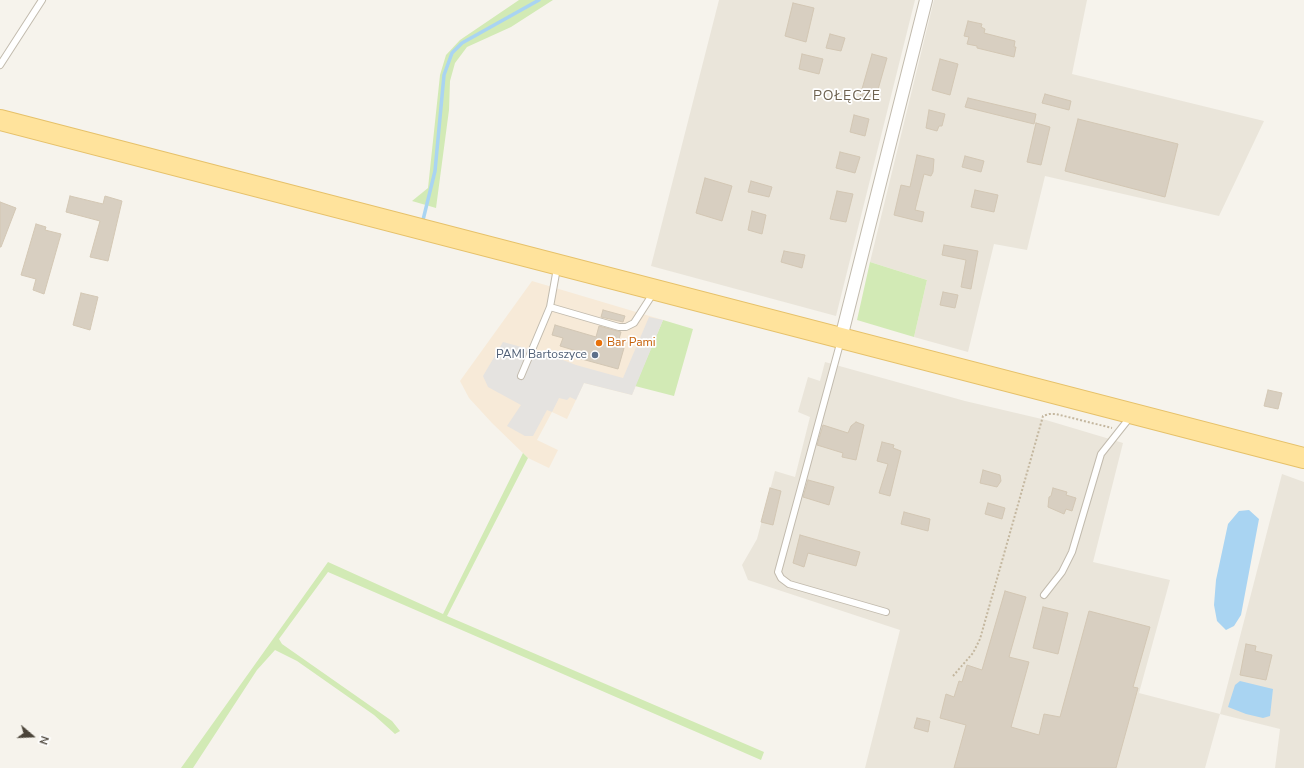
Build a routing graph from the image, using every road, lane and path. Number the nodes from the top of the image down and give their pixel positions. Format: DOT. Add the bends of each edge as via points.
graph roads {
  1 [pos="42,0"];
  2 [pos="926,0"];
  3 [pos="0,65"];
  4 [pos="0,120"];
  5 [pos="558,265"];
  6 [pos="655,290"];
  7 [pos="550,307"];
  8 [pos="841,338"];
  9 [pos="521,376"];
  10 [pos="1126,422"];
  11 [pos="1304,458"];
  12 [pos="1044,595"];
  13 [pos="886,612"];
  14 [pos="953,676"];
  1 -- 3 [label="lane"];
  2 -- 8 [label="street"];
  4 -- 5 [label="main road"];
  5 -- 6 [label="main road"];
  5 -- 7 [label="lane"];
  6 -- 7 [label="lane" via="640,316 626,327"];
  6 -- 8 [label="main road"];
  7 -- 9 [label="lane"];
  8 -- 10 [label="main road"];
  8 -- 13 [label="lane" via="778,572 789,584"];
  10 -- 11 [label="main road"];
  10 -- 12 [label="lane" via="1101,454 1072,552 1062,572"];
  10 -- 14 [label="path" via="1105,427 1056,414 1043,416 980,639 973,653"];
}
